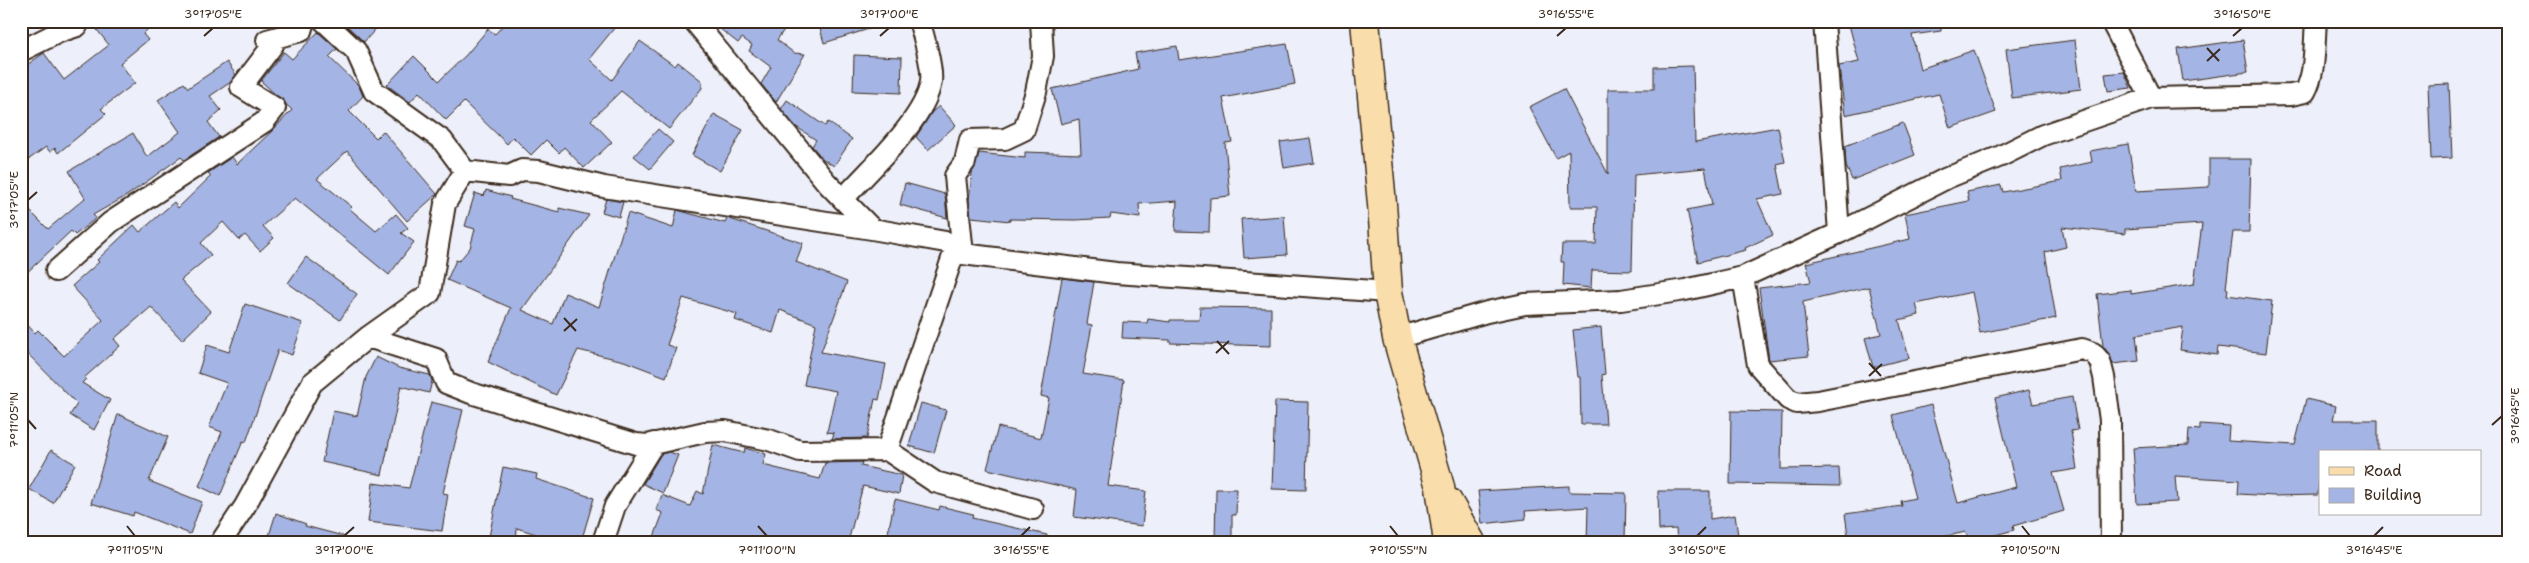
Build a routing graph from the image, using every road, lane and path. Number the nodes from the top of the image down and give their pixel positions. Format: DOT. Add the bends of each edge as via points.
graph roads {
  1 [pos="78,21"];
  2 [pos="304,21"];
  3 [pos="324,21"];
  4 [pos="694,21"];
  5 [pos="919,21"];
  6 [pos="1041,21"];
  7 [pos="1365,21"];
  8 [pos="1824,21"];
  9 [pos="2111,21"];
  10 [pos="2316,21"];
  11 [pos="21,51"];
  12 [pos="2151,98"];
  13 [pos="465,171"];
  14 [pos="843,199"];
  15 [pos="872,229"];
  16 [pos="1839,233"];
  17 [pos="960,249"];
  18 [pos="56,271"];
  19 [pos="1743,277"];
  20 [pos="1388,292"];
  21 [pos="368,337"];
  22 [pos="1397,338"];
  23 [pos="654,443"];
  24 [pos="887,450"];
  25 [pos="1440,487"];
  26 [pos="1033,509"];
  27 [pos="221,542"];
  28 [pos="603,542"];
  29 [pos="1448,542"];
  30 [pos="1471,542"];
  31 [pos="2111,542"];
  1 -- 11 [label="street" via="77,26"];
  2 -- 18 [label="street" via="301,31 266,40 273,45 241,87 275,108 264,122 111,222"];
  3 -- 13 [label="street" via="356,51 374,91 442,140"];
  4 -- 14 [label="street"];
  5 -- 14 [label="street" via="931,81 924,103 914,120"];
  6 -- 17 [label="street" via="1043,56 1024,130 1005,139 970,140 965,162 955,176"];
  7 -- 20 [label="main road"];
  8 -- 16 [label="street"];
  9 -- 12 [label="street"];
  10 -- 12 [label="street" via="2313,62 2305,92"];
  12 -- 16 [label="street" via="2043,134 2001,156 1946,178"];
  13 -- 15 [label="street" via="509,176 522,170 539,171 604,187"];
  13 -- 21 [label="street" via="445,204 430,294"];
  14 -- 15 [label="street"];
  15 -- 17 [label="street"];
  16 -- 19 [label="street"];
  17 -- 20 [label="street" via="1116,274"];
  17 -- 24 [label="street"];
  19 -- 22 [label="street" via="1621,300 1525,304"];
  19 -- 31 [label="street" via="1758,365 1788,398 1797,403 2082,349 2093,353 2100,361 2110,420"];
  20 -- 22 [label="main road"];
  21 -- 23 [label="street" via="436,359 446,383 471,393 636,444"];
  21 -- 27 [label="street" via="312,384 245,506"];
  22 -- 25 [label="main road"];
  23 -- 24 [label="street" via="725,431 769,440 800,451"];
  23 -- 28 [label="street" via="615,506"];
  24 -- 26 [label="street" via="935,482"];
  25 -- 29 [label="main road"];
  25 -- 30 [label="main road"];
}
